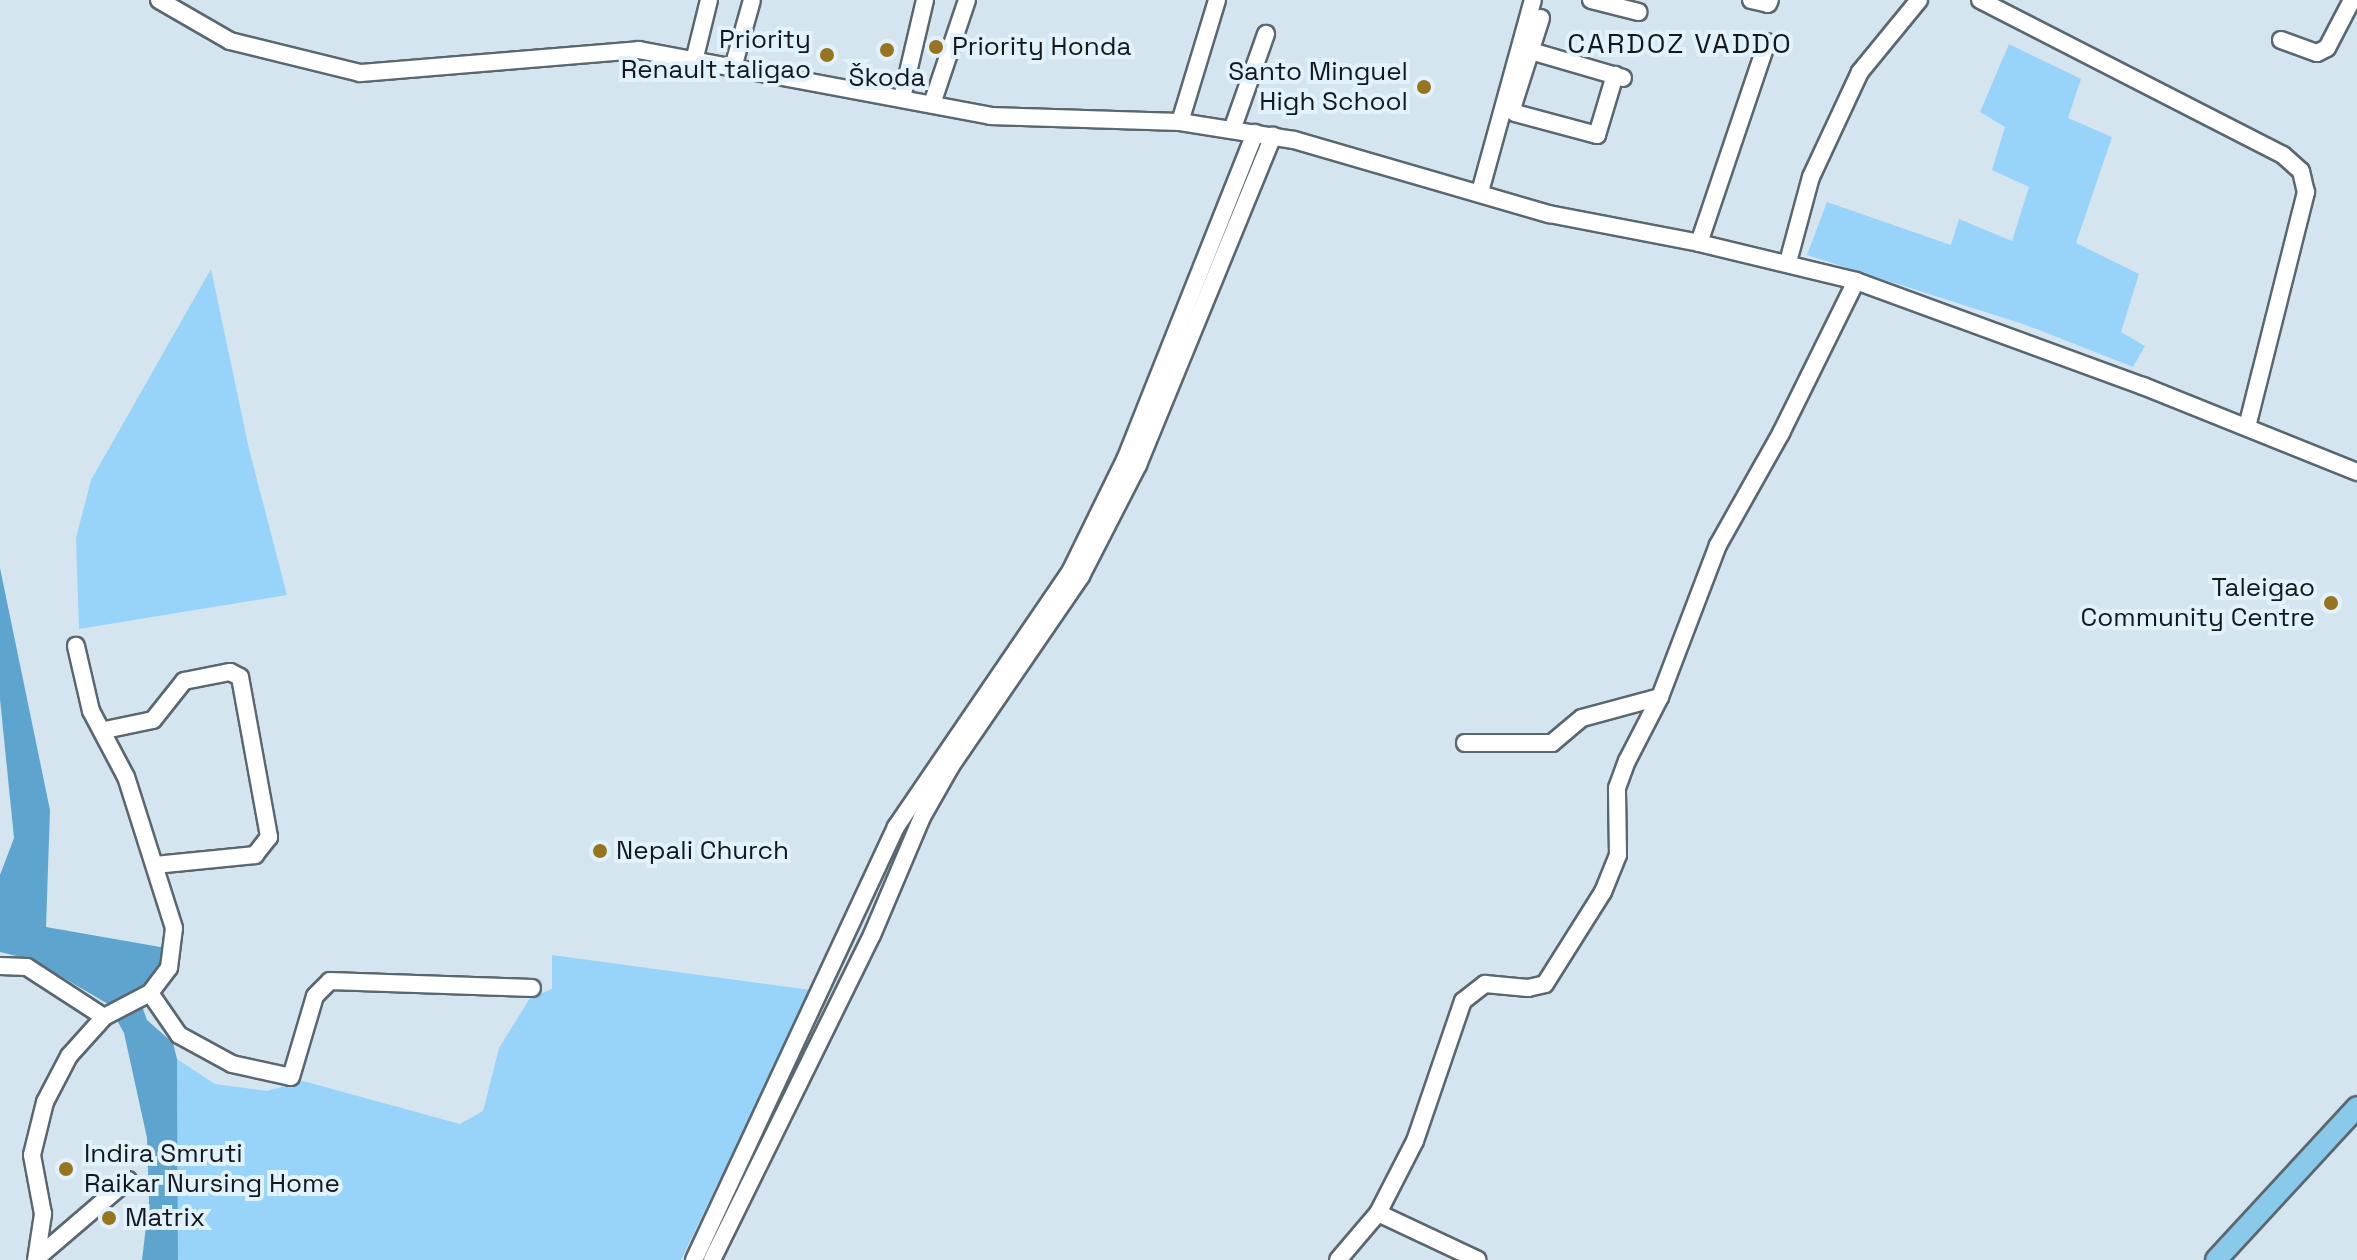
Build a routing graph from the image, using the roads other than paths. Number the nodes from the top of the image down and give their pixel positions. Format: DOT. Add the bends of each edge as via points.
graph roads {
  1 [pos="159,0"];
  2 [pos="709,0"];
  3 [pos="752,0"];
  4 [pos="925,0"];
  5 [pos="967,0"];
  6 [pos="1217,0"];
  7 [pos="1533,0"];
  8 [pos="1591,0"];
  9 [pos="1751,0"];
  10 [pos="1770,0"];
  11 [pos="1919,0"];
  12 [pos="1980,0"];
  13 [pos="2352,0"];
  14 [pos="1638,12"];
  15 [pos="1541,18"];
  16 [pos="1266,34"];
  17 [pos="2281,40"];
  18 [pos="1767,42"];
  19 [pos="1525,49"];
  20 [pos="695,57"];
  21 [pos="734,64"];
  22 [pos="902,98"];
  23 [pos="932,104"];
  24 [pos="1180,122"];
  25 [pos="1232,130"];
  26 [pos="1255,133"];
  27 [pos="1273,136"];
  28 [pos="1480,192"];
  29 [pos="1699,243"];
  30 [pos="1788,262"];
  31 [pos="1856,281"];
  32 [pos="2247,427"];
  33 [pos="2357,472"];
  34 [pos="76,646"];
  35 [pos="1660,697"];
  36 [pos="105,730"];
  37 [pos="1465,743"];
  38 [pos="155,865"];
  39 [pos="0,966"];
  40 [pos="532,988"];
  41 [pos="150,993"];
  42 [pos="104,1017"];
  43 [pos="2357,1107"];
  44 [pos="128,1180"];
  45 [pos="1378,1213"];
  46 [pos="37,1259"];
  47 [pos="694,1260"];
  48 [pos="712,1260"];
  49 [pos="1338,1260"];
  50 [pos="1478,1260"];
  51 [pos="2216,1260"];
  1 -- 20 [label="street" via="230,41 360,73 639,50"];
  2 -- 20 [label="street"];
  3 -- 21 [label="street"];
  4 -- 22 [label="street"];
  5 -- 23 [label="street"];
  6 -- 24 [label="street"];
  7 -- 19 [label="street"];
  8 -- 14 [label="street"];
  9 -- 10 [label="street"];
  11 -- 30 [label="street" via="1860,72 1811,177"];
  12 -- 32 [label="street" via="2244,134 2301,171 2306,192"];
  13 -- 17 [label="street" via="2327,48 2317,53"];
  15 -- 19 [label="street"];
  16 -- 25 [label="street"];
  18 -- 29 [label="street"];
  19 -- 19 [label="street" via="1619,77 1597,135 1515,113"];
  19 -- 28 [label="street"];
  20 -- 21 [label="street"];
  21 -- 22 [label="street"];
  22 -- 23 [label="street"];
  23 -- 24 [label="street" via="990,116"];
  24 -- 25 [label="street"];
  25 -- 26 [label="street"];
  26 -- 27 [label="street"];
  26 -- 47 [label="street" via="1125,460 1071,570 896,827"];
  27 -- 28 [label="street" via="1366,157"];
  27 -- 48 [label="street" via="1138,465 1081,576 922,817 872,935"];
  28 -- 29 [label="street" via="1549,214"];
  29 -- 30 [label="street"];
  30 -- 31 [label="street"];
  31 -- 32 [label="street"];
  31 -- 35 [label="street" via="1718,545"];
  32 -- 33 [label="street"];
  34 -- 36 [label="street" via="91,711"];
  35 -- 37 [label="street" via="1582,718 1552,743"];
  35 -- 45 [label="street" via="1617,788 1618,855 1603,892 1545,984 1485,984 1463,1001 1415,1141"];
  36 -- 38 [label="street"];
  36 -- 38 [label="street" via="153,720 184,681 230,672 240,677 269,837 255,855"];
  38 -- 41 [label="street" via="174,928 169,968"];
  39 -- 42 [label="street" via="27,967"];
  40 -- 41 [label="street" via="330,981 315,996 291,1077 232,1064 179,1035"];
  41 -- 42 [label="street"];
  42 -- 46 [label="street" via="69,1056 45,1102 32,1155 43,1214"];
  43 -- 51 [label="main road"];
  44 -- 46 [label="street"];
  45 -- 49 [label="street"];
  45 -- 50 [label="street"];
}
